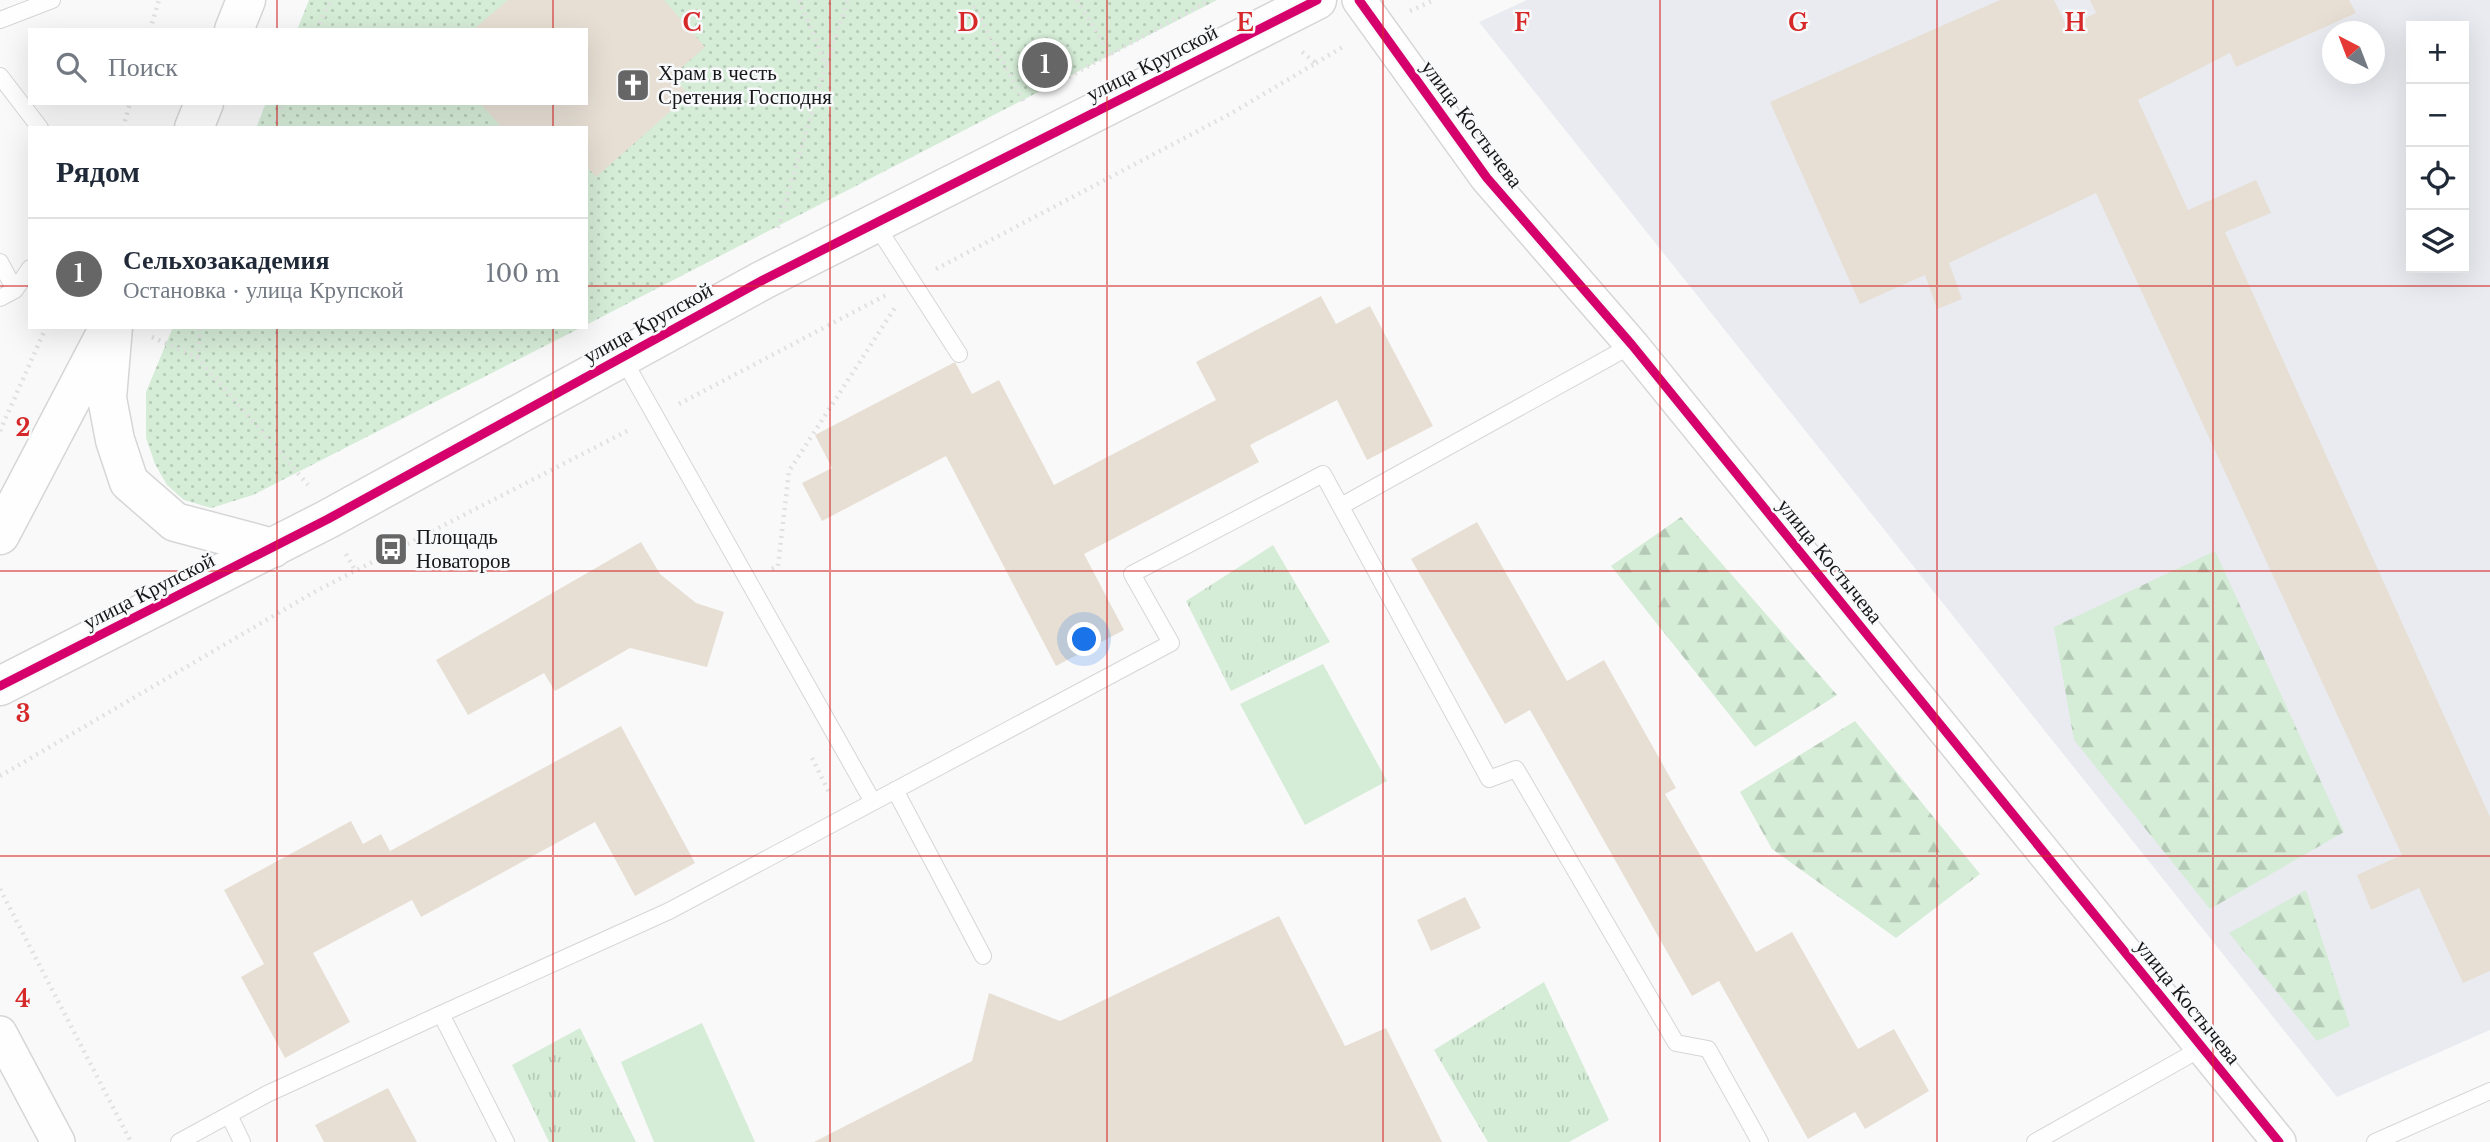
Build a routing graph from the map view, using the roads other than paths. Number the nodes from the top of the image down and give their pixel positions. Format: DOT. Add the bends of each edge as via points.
graph roads {
  1 [pos="52,0"];
  2 [pos="246,0"];
  3 [pos="1317,0"];
  4 [pos="1359,0"];
  5 [pos="0,20"];
  6 [pos="235,28"];
  7 [pos="0,76"];
  8 [pos="203,105"];
  9 [pos="38,126"];
  10 [pos="195,126"];
  11 [pos="876,225"];
  12 [pos="0,261"];
  13 [pos="28,271"];
  14 [pos="15,290"];
  15 [pos="0,298"];
  16 [pos="121,329"];
  17 [pos="1632,345"];
  18 [pos="959,354"];
  19 [pos="622,357"];
  20 [pos="1341,506"];
  21 [pos="0,535"];
  22 [pos="273,548"];
  23 [pos="18,670"];
  24 [pos="0,686"];
  25 [pos="895,790"];
  26 [pos="873,802"];
  27 [pos="984,956"];
  28 [pos="441,1014"];
  29 [pos="0,1033"];
  30 [pos="2202,1048"];
  31 [pos="2490,1091"];
  32 [pos="229,1115"];
  33 [pos="58,1142"];
  34 [pos="179,1142"];
  35 [pos="242,1142"];
  36 [pos="506,1142"];
  37 [pos="1760,1142"];
  38 [pos="2035,1142"];
  39 [pos="2279,1142"];
  40 [pos="2375,1142"];
  1 -- 5 [label="lane"];
  2 -- 6 [label="street"];
  3 -- 11 [label="street, улица Крупской"];
  4 -- 17 [label="street, улица Костычева" via="1487,178"];
  7 -- 9 [label="lane"];
  8 -- 10 [label="street"];
  11 -- 18 [label="lane"];
  11 -- 19 [label="street, улица Крупской"];
  12 -- 14 [label="lane"];
  13 -- 14 [label="lane"];
  14 -- 15 [label="lane"];
  16 -- 21 [label="street"];
  16 -- 22 [label="street" via="107,398 129,482 175,522"];
  17 -- 20 [label="lane"];
  17 -- 30 [label="street, улица Костычева"];
  19 -- 22 [label="street, улица Крупской"];
  19 -- 26 [label="lane"];
  20 -- 25 [label="lane" via="1323,474 1132,574 1171,643"];
  20 -- 37 [label="lane" via="1489,779 1516,769 1676,1043 1708,1049"];
  22 -- 23 [label="street, улица Крупской"];
  23 -- 24 [label="street, улица Крупской"];
  25 -- 26 [label="lane"];
  25 -- 27 [label="lane"];
  26 -- 28 [label="lane" via="669,911"];
  28 -- 32 [label="lane"];
  28 -- 36 [label="lane"];
  29 -- 33 [label="street"];
  30 -- 38 [label="lane"];
  30 -- 39 [label="street, улица Костычева"];
  31 -- 40 [label="lane"];
  32 -- 34 [label="lane"];
  32 -- 35 [label="lane"];
}
